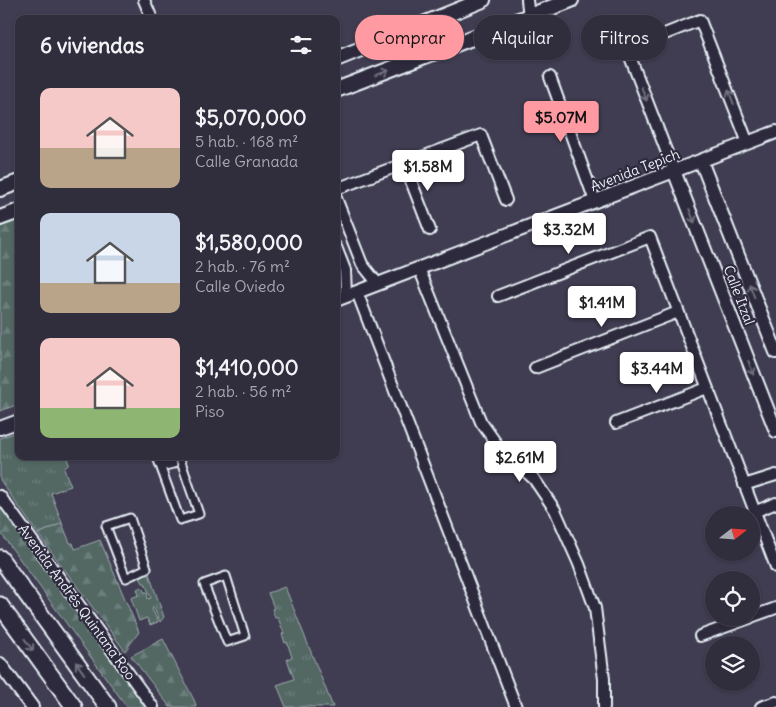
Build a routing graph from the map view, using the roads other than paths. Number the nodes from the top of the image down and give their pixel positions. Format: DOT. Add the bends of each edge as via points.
graph roads {
  1 [pos="144,0"];
  2 [pos="483,0"];
  3 [pos="527,0"];
  4 [pos="571,0"];
  5 [pos="150,15"];
  6 [pos="447,15"];
  7 [pos="528,15"];
  8 [pos="533,15"];
  9 [pos="474,37"];
  10 [pos="355,52"];
  11 [pos="340,57"];
  12 [pos="402,60"];
  13 [pos="404,64"];
  14 [pos="550,77"];
  15 [pos="340,88"];
  16 [pos="776,132"];
  17 [pos="748,143"];
  18 [pos="701,161"];
  19 [pos="404,163"];
  20 [pos="674,171"];
  21 [pos="15,183"];
  22 [pos="340,187"];
  23 [pos="0,189"];
  24 [pos="506,200"];
  25 [pos="595,201"];
  26 [pos="340,211"];
  27 [pos="15,212"];
  28 [pos="0,218"];
  29 [pos="430,230"];
  30 [pos="340,257"];
  31 [pos="419,268"];
  32 [pos="378,284"];
  33 [pos="347,296"];
  34 [pos="498,296"];
  35 [pos="678,312"];
  36 [pos="776,352"];
  37 [pos="535,368"];
  38 [pos="707,388"];
  39 [pos="15,422"];
  40 [pos="616,423"];
  41 [pos="0,428"];
  42 [pos="776,431"];
  43 [pos="158,460"];
  44 [pos="163,460"];
  45 [pos="172,460"];
  46 [pos="180,460"];
  47 [pos="776,475"];
  48 [pos="744,485"];
  49 [pos="0,496"];
  50 [pos="776,503"];
  51 [pos="752,506"];
  52 [pos="760,510"];
  53 [pos="106,526"];
  54 [pos="760,527"];
  55 [pos="0,558"];
  56 [pos="776,567"];
  57 [pos="226,576"];
  58 [pos="0,605"];
  59 [pos="776,608"];
  60 [pos="760,614"];
  61 [pos="727,626"];
  62 [pos="700,636"];
  63 [pos="1,668"];
  64 [pos="776,702"];
  65 [pos="32,707"];
  66 [pos="74,707"];
  67 [pos="108,707"];
  68 [pos="153,707"];
  69 [pos="516,707"];
  70 [pos="604,707"];
  71 [pos="761,707"];
  1 -- 5 [label="street"];
  2 -- 6 [label="main road"];
  3 -- 7 [label="street"];
  4 -- 8 [label="main road"];
  9 -- 13 [label="main road"];
  10 -- 11 [label="main road"];
  12 -- 13 [label="main road"];
  15 -- 13 [label="main road, one-way"];
  14 -- 25 [label="street"];
  16 -- 17 [label="street, Avenida Tepich"];
  17 -- 18 [label="street, Avenida Tepich"];
  17 -- 20 [label="street, one-way" via="700,20 626,49"];
  18 -- 20 [label="street, Avenida Tepich"];
  36 -- 18 [label="street, Calle Itzal, one-way"];
  19 -- 22 [label="street"];
  19 -- 24 [label="street" via="481,135"];
  19 -- 29 [label="street"];
  20 -- 25 [label="street, Avenida Tepich"];
  20 -- 42 [label="street, Calle Itzal, one-way"];
  21 -- 23 [label="main road"];
  25 -- 31 [label="street, Avenida Tepich"];
  26 -- 32 [label="street" via="362,264"];
  27 -- 28 [label="main road"];
  30 -- 33 [label="street" via="345,270"];
  31 -- 32 [label="street, Avenida Tepich"];
  31 -- 70 [label="street" via="482,422 498,446 534,479 555,510 579,564 595,608 604,679"];
  32 -- 33 [label="street, Avenida Tepich"];
  33 -- 69 [label="street"];
  34 -- 35 [label="street" via="650,237"];
  35 -- 37 [label="street"];
  35 -- 38 [label="street"];
  38 -- 40 [label="street"];
  38 -- 48 [label="street"];
  39 -- 41 [label="street"];
  43 -- 46 [label="street" via="180,520 198,514"];
  44 -- 45 [label="street" via="166,466 173,464"];
  47 -- 48 [label="street"];
  48 -- 51 [label="street"];
  49 -- 68 [label="street, Avenida Andrés Quintana Roo"];
  50 -- 52 [label="street"];
  53 -- 53 [label="street" via="126,578 147,568 130,518"];
  54 -- 56 [label="street"];
  67 -- 55 [label="main road, one-way"];
  57 -- 57 [label="street" via="246,636 227,642 204,584"];
  58 -- 66 [label="main road, one-way"];
  59 -- 60 [label="street"];
  61 -- 62 [label="street"];
  63 -- 65 [label="street"];
  64 -- 71 [label="street"];
}
